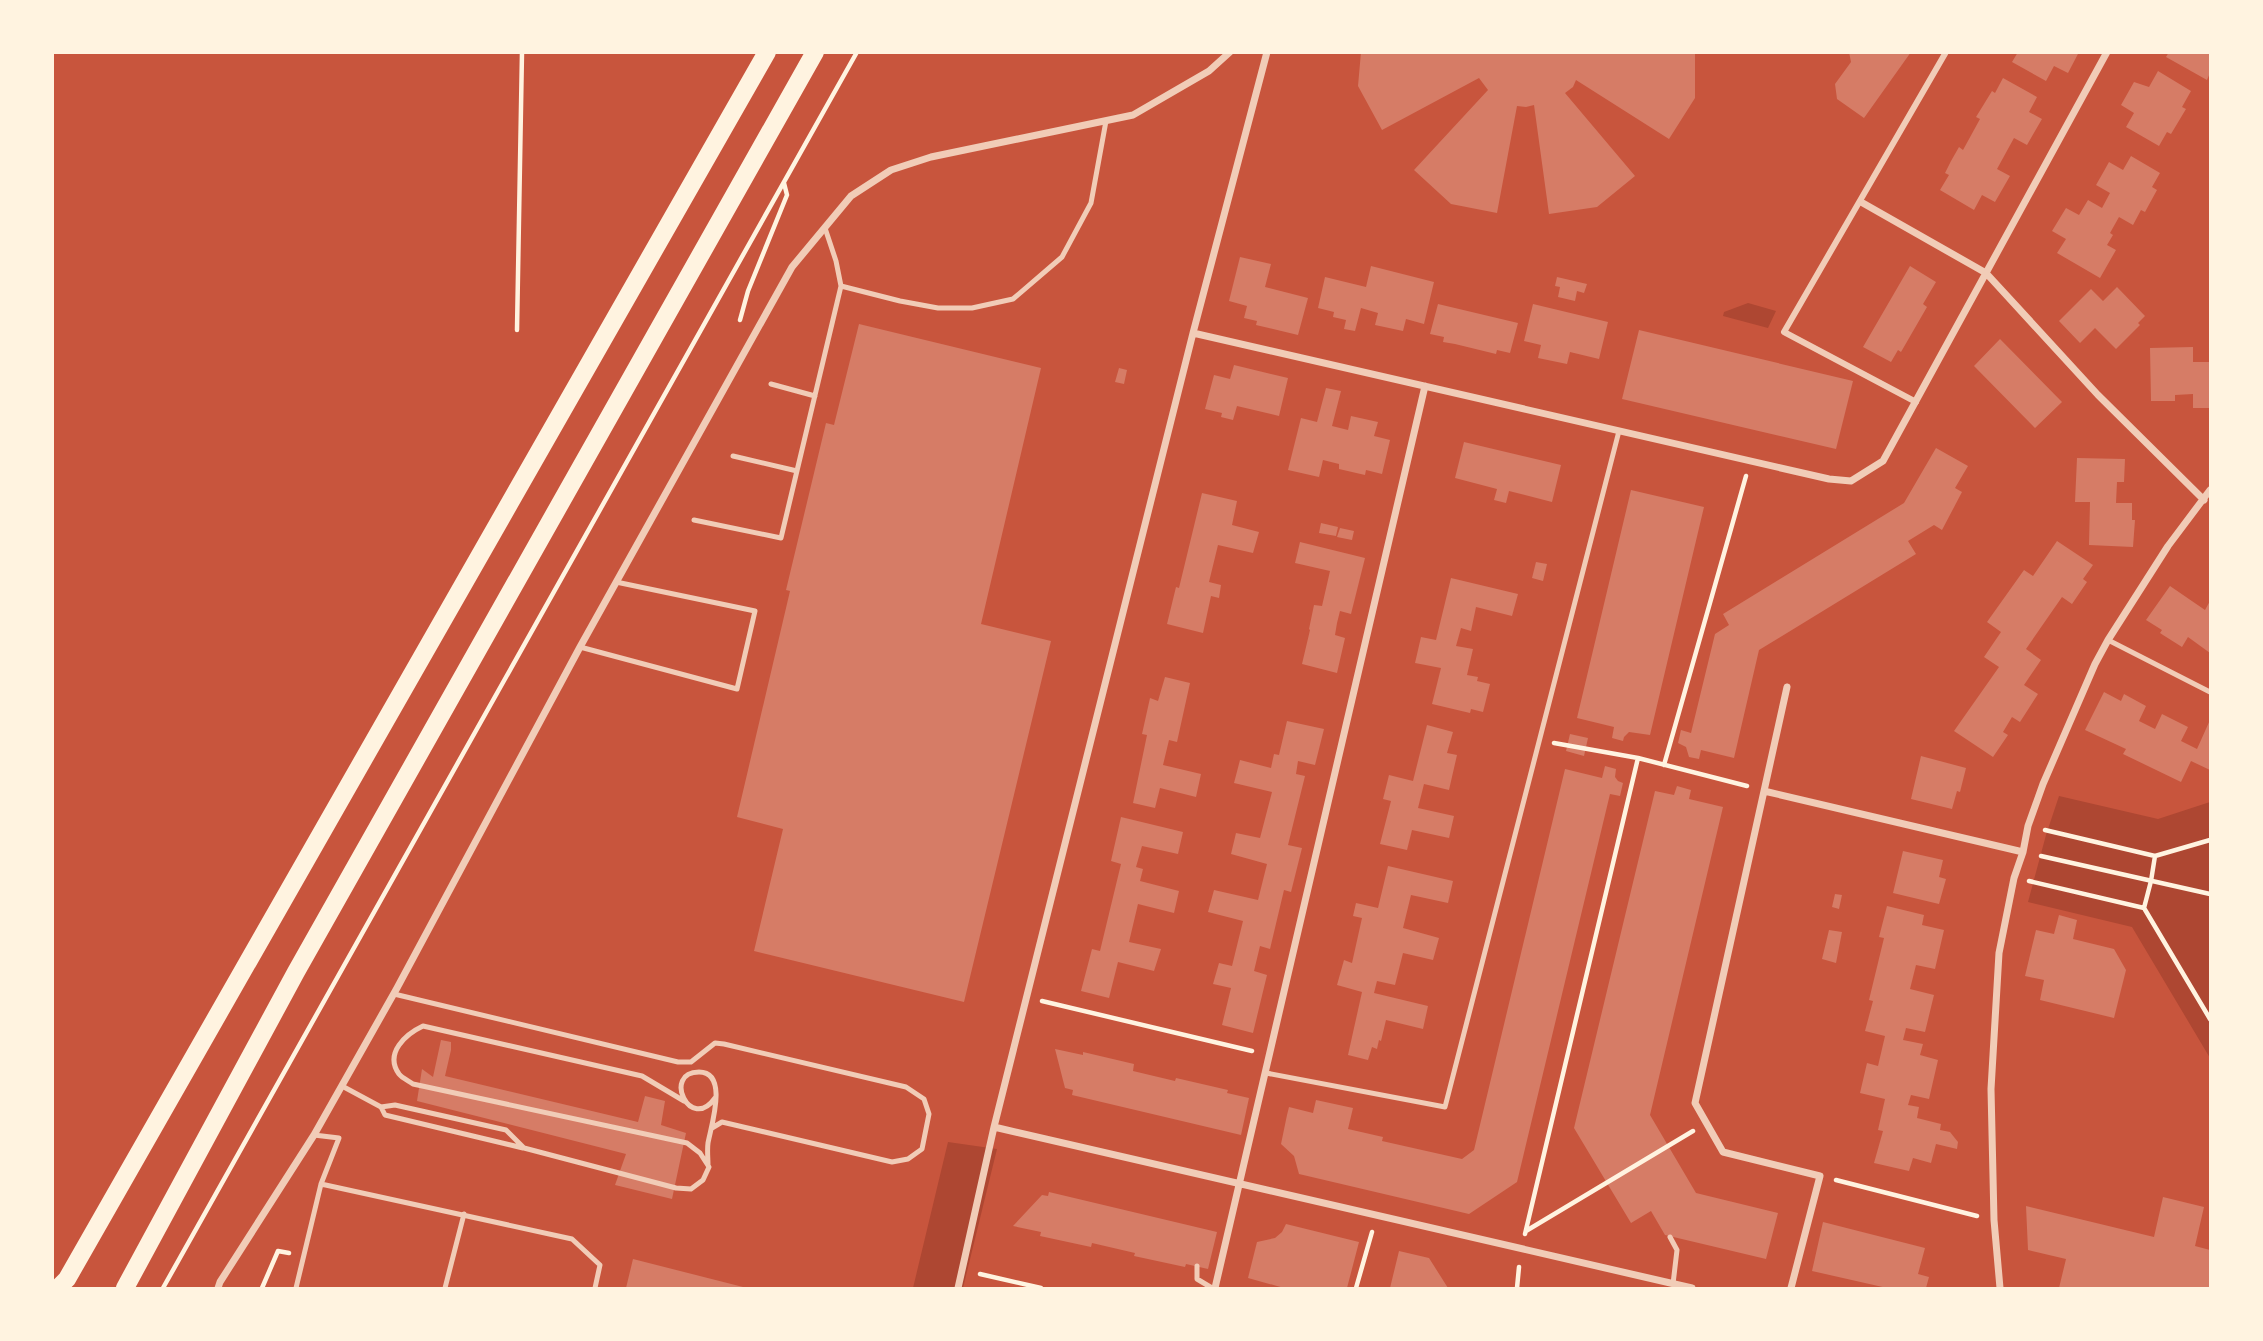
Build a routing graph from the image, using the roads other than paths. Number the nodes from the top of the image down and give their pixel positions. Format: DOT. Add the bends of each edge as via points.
graph roads {
  1 [pos="767,52"];
  2 [pos="814,52"];
  3 [pos="1230,52"];
  4 [pos="1268,52"];
  5 [pos="1946,52"];
  6 [pos="2107,52"];
  7 [pos="1106,121"];
  8 [pos="1861,202"];
  9 [pos="825,228"];
  10 [pos="1986,273"];
  11 [pos="841,286"];
  12 [pos="1193,333"];
  13 [pos="771,384"];
  14 [pos="1425,386"];
  15 [pos="815,396"];
  16 [pos="1916,401"];
  17 [pos="1619,430"];
  18 [pos="733,456"];
  19 [pos="797,471"];
  20 [pos="2210,490"];
  21 [pos="2204,500"];
  22 [pos="694,520"];
  23 [pos="616,582"];
  24 [pos="2108,640"];
  25 [pos="580,647"];
  26 [pos="1787,687"];
  27 [pos="2210,692"];
  28 [pos="1764,791"];
  29 [pos="2023,852"];
  30 [pos="394,994"];
  31 [pos="691,1062"];
  32 [pos="701,1072"];
  33 [pos="1266,1073"];
  34 [pos="342,1086"];
  35 [pos="715,1098"];
  36 [pos="684,1101"];
  37 [pos="381,1107"];
  38 [pos="712,1128"];
  39 [pos="993,1128"];
  40 [pos="314,1135"];
  41 [pos="524,1148"];
  42 [pos="709,1167"];
  43 [pos="321,1184"];
  44 [pos="1240,1185"];
  45 [pos="464,1214"];
  46 [pos="1670,1237"];
  47 [pos="1197,1266"];
  48 [pos="1673,1284"];
  49 [pos="58,1289"];
  50 [pos="125,1289"];
  51 [pos="218,1289"];
  52 [pos="296,1289"];
  53 [pos="445,1289"];
  54 [pos="595,1289"];
  55 [pos="958,1289"];
  56 [pos="1213,1289"];
  57 [pos="1692,1289"];
  58 [pos="1791,1289"];
  59 [pos="2000,1289"];
  1 -- 49 [label="main road"];
  2 -- 50 [label="main road" via="296,972"];
  3 -- 7 [label="street" via="1209,71 1133,115"];
  4 -- 12 [label="street"];
  5 -- 8 [label="street"];
  6 -- 10 [label="street"];
  7 -- 9 [label="street" via="891,170 851,196"];
  7 -- 11 [label="lane" via="1091,203 1062,257 1013,299 972,308 939,308"];
  8 -- 10 [label="street"];
  8 -- 16 [label="street" via="1784,332"];
  9 -- 11 [label="lane"];
  9 -- 23 [label="street" via="792,267"];
  10 -- 16 [label="street"];
  10 -- 21 [label="street" via="2098,395"];
  11 -- 15 [label="lane"];
  12 -- 14 [label="street"];
  12 -- 39 [label="street"];
  13 -- 15 [label="lane"];
  14 -- 17 [label="street"];
  14 -- 33 [label="street"];
  15 -- 19 [label="lane"];
  16 -- 17 [label="street" via="1883,461 1851,481"];
  17 -- 33 [label="lane" via="1445,1107"];
  18 -- 19 [label="lane"];
  19 -- 22 [label="lane" via="781,538"];
  20 -- 21 [label="street"];
  21 -- 24 [label="street" via="2168,546"];
  23 -- 25 [label="street"];
  23 -- 25 [label="lane" via="755,611 737,689"];
  24 -- 27 [label="lane"];
  24 -- 29 [label="street" via="2062,737 2028,826"];
  25 -- 30 [label="street"];
  26 -- 28 [label="street"];
  28 -- 29 [label="street"];
  28 -- 58 [label="street" via="1695,1103 1723,1152 1820,1176"];
  29 -- 59 [label="street" via="1999,953 1992,1075"];
  30 -- 31 [label="lane"];
  30 -- 34 [label="street"];
  31 -- 32 [label="lane"];
  31 -- 38 [label="lane" via="715,1043 724,1044 905,1087 923,1099 929,1114 922,1149 908,1159 892,1162 723,1122"];
  32 -- 35 [label="lane" via="715,1082"];
  32 -- 36 [label="lane" via="690,1074 682,1083"];
  33 -- 44 [label="street"];
  34 -- 37 [label="lane"];
  34 -- 40 [label="street"];
  35 -- 36 [label="lane" via="701,1108"];
  35 -- 38 [label="lane"];
  36 -- 42 [label="lane" via="642,1076 423,1026 398,1045 394,1062 413,1084 687,1143"];
  37 -- 41 [label="lane" via="385,1115"];
  37 -- 41 [label="lane" via="395,1105 506,1130"];
  38 -- 42 [label="lane" via="707,1146"];
  39 -- 44 [label="street"];
  39 -- 55 [label="street"];
  40 -- 43 [label="lane" via="339,1138"];
  40 -- 51 [label="street"];
  41 -- 42 [label="lane" via="676,1188 691,1189 703,1180"];
  43 -- 45 [label="lane"];
  43 -- 52 [label="lane"];
  44 -- 48 [label="street"];
  44 -- 56 [label="street"];
  45 -- 53 [label="lane"];
  45 -- 54 [label="lane" via="572,1239 600,1265"];
  46 -- 48 [label="lane" via="1677,1250"];
  47 -- 56 [label="lane" via="1197,1279"];
  48 -- 57 [label="street"];
}
